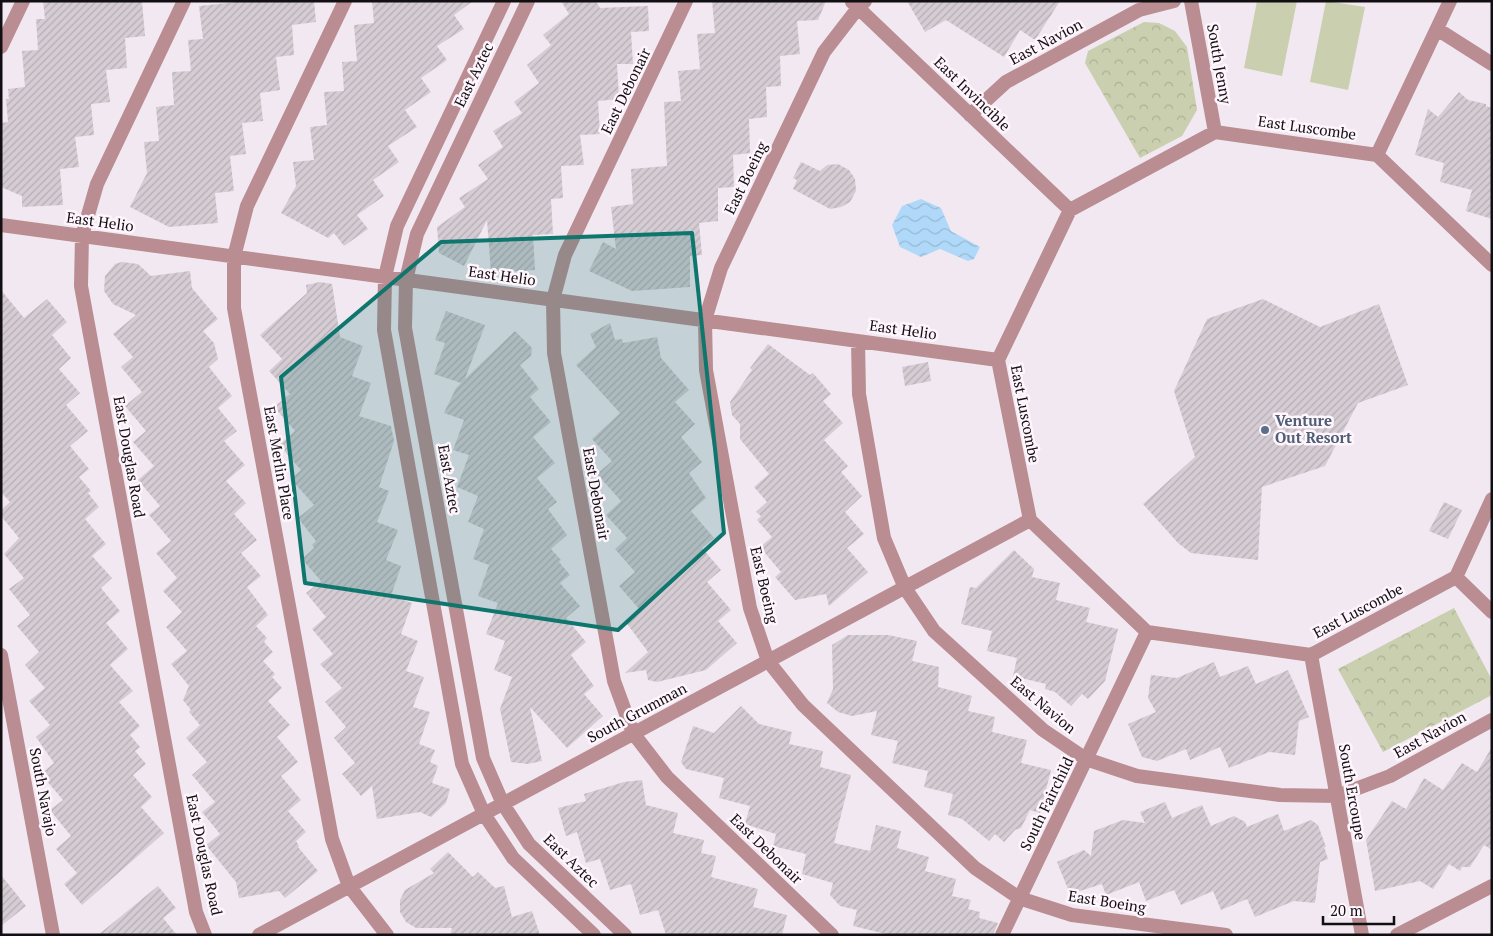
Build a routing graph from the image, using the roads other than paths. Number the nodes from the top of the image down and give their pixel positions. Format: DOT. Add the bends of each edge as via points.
graph roads {
  1 [pos="23,1"];
  2 [pos="184,1"];
  3 [pos="346,1"];
  4 [pos="504,1"];
  5 [pos="528,1"];
  6 [pos="686,1"];
  7 [pos="1174,1"];
  8 [pos="1191,1"];
  9 [pos="1450,1"];
  10 [pos="858,3"];
  11 [pos="1436,29"];
  12 [pos="1,47"];
  13 [pos="1492,64"];
  14 [pos="970,115"];
  15 [pos="1215,132"];
  16 [pos="1377,155"];
  17 [pos="1070,210"];
  18 [pos="1,225"];
  19 [pos="82,236"];
  20 [pos="234,257"];
  21 [pos="1492,265"];
  22 [pos="385,277"];
  23 [pos="406,280"];
  24 [pos="553,300"];
  25 [pos="705,320"];
  26 [pos="858,341"];
  27 [pos="998,360"];
  28 [pos="1492,499"];
  29 [pos="1030,520"];
  30 [pos="1456,577"];
  31 [pos="905,588"];
  32 [pos="1492,612"];
  33 [pos="1147,632"];
  34 [pos="1,654"];
  35 [pos="1311,655"];
  36 [pos="768,661"];
  37 [pos="1492,720"];
  38 [pos="633,733"];
  39 [pos="1086,759"];
  40 [pos="1337,796"];
  41 [pos="503,804"];
  42 [pos="484,814"];
  43 [pos="349,886"];
  44 [pos="1492,886"];
  45 [pos="1019,898"];
  46 [pos="53,935"];
  47 [pos="205,935"];
  48 [pos="259,935"];
  49 [pos="387,935"];
  50 [pos="594,935"];
  51 [pos="625,935"];
  52 [pos="832,935"];
  53 [pos="1002,935"];
  54 [pos="1226,935"];
  55 [pos="1362,935"];
  56 [pos="1397,935"];
  1 -- 12 [label="lane"];
  2 -- 19 [label="lane, East Douglas Road" via="97,184"];
  3 -- 20 [label="lane, East Merlin Place" via="248,206"];
  4 -- 22 [label="lane, East Aztec" via="397,226"];
  5 -- 23 [label="lane, East Aztec" via="417,234"];
  6 -- 24 [label="lane, East Debonair" via="565,256"];
  7 -- 14 [label="lane, East Navion" via="1139,10 1006,82"];
  8 -- 15 [label="lane, South Jenny"];
  9 -- 11 [label="lane"];
  10 -- 14 [label="lane, East Invincible"];
  10 -- 25 [label="lane, East Boeing" via="824,52 721,268"];
  11 -- 13 [label="lane"];
  11 -- 16 [label="lane"];
  14 -- 17 [label="lane, East Invincible"];
  15 -- 16 [label="lane, East Luscombe"];
  15 -- 17 [label="lane"];
  16 -- 21 [label="lane"];
  17 -- 27 [label="lane, East Luscombe"];
  18 -- 19 [label="lane, East Helio"];
  19 -- 20 [label="lane, East Helio"];
  19 -- 47 [label="lane, East Douglas Road" via="81,286 196,912"];
  20 -- 22 [label="lane, East Helio"];
  20 -- 43 [label="lane, East Merlin Place" via="234,308 332,839"];
  22 -- 23 [label="lane, East Helio"];
  22 -- 42 [label="lane, East Aztec" via="384,330 462,764"];
  23 -- 24 [label="lane, East Helio"];
  23 -- 41 [label="lane, East Aztec" via="405,328 482,758"];
  24 -- 25 [label="lane, East Helio"];
  24 -- 38 [label="lane, East Debonair" via="554,353 614,681"];
  25 -- 26 [label="lane, East Helio"];
  25 -- 36 [label="lane, East Boeing" via="706,370 748,598"];
  26 -- 27 [label="lane, East Helio"];
  26 -- 31 [label="lane, East Navion" via="859,394 884,538"];
  27 -- 29 [label="lane, East Luscombe"];
  28 -- 30 [label="lane"];
  29 -- 31 [label="lane, South Grumman"];
  29 -- 33 [label="lane"];
  30 -- 32 [label="lane"];
  30 -- 35 [label="lane, East Luscombe"];
  31 -- 36 [label="lane, South Grumman"];
  31 -- 39 [label="lane, East Navion" via="934,631 1043,730"];
  33 -- 35 [label="lane, East Luscombe"];
  33 -- 39 [label="lane, South Fairchild"];
  34 -- 46 [label="lane, South Navajo"];
  35 -- 40 [label="lane, South Ercoupe"];
  36 -- 38 [label="lane, South Grumman"];
  36 -- 45 [label="lane, East Boeing" via="803,705 975,868"];
  37 -- 40 [label="lane, East Navion" via="1390,776"];
  38 -- 41 [label="lane, South Grumman"];
  38 -- 52 [label="lane, East Debonair" via="667,778"];
  39 -- 40 [label="lane, East Navion" via="1137,776 1280,796"];
  39 -- 45 [label="lane, South Fairchild"];
  40 -- 55 [label="lane, South Ercoupe"];
  41 -- 42 [label="lane, South Grumman"];
  41 -- 51 [label="lane, East Aztec" via="529,844"];
  42 -- 43 [label="lane, South Grumman"];
  42 -- 50 [label="lane, East Aztec" via="513,858"];
  43 -- 48 [label="lane, South Grumman"];
  43 -- 49 [label="lane, East Merlin Place"];
  44 -- 56 [label="lane"];
  45 -- 53 [label="lane, South Fairchild"];
  45 -- 54 [label="lane, East Boeing" via="1072,915"];
}
